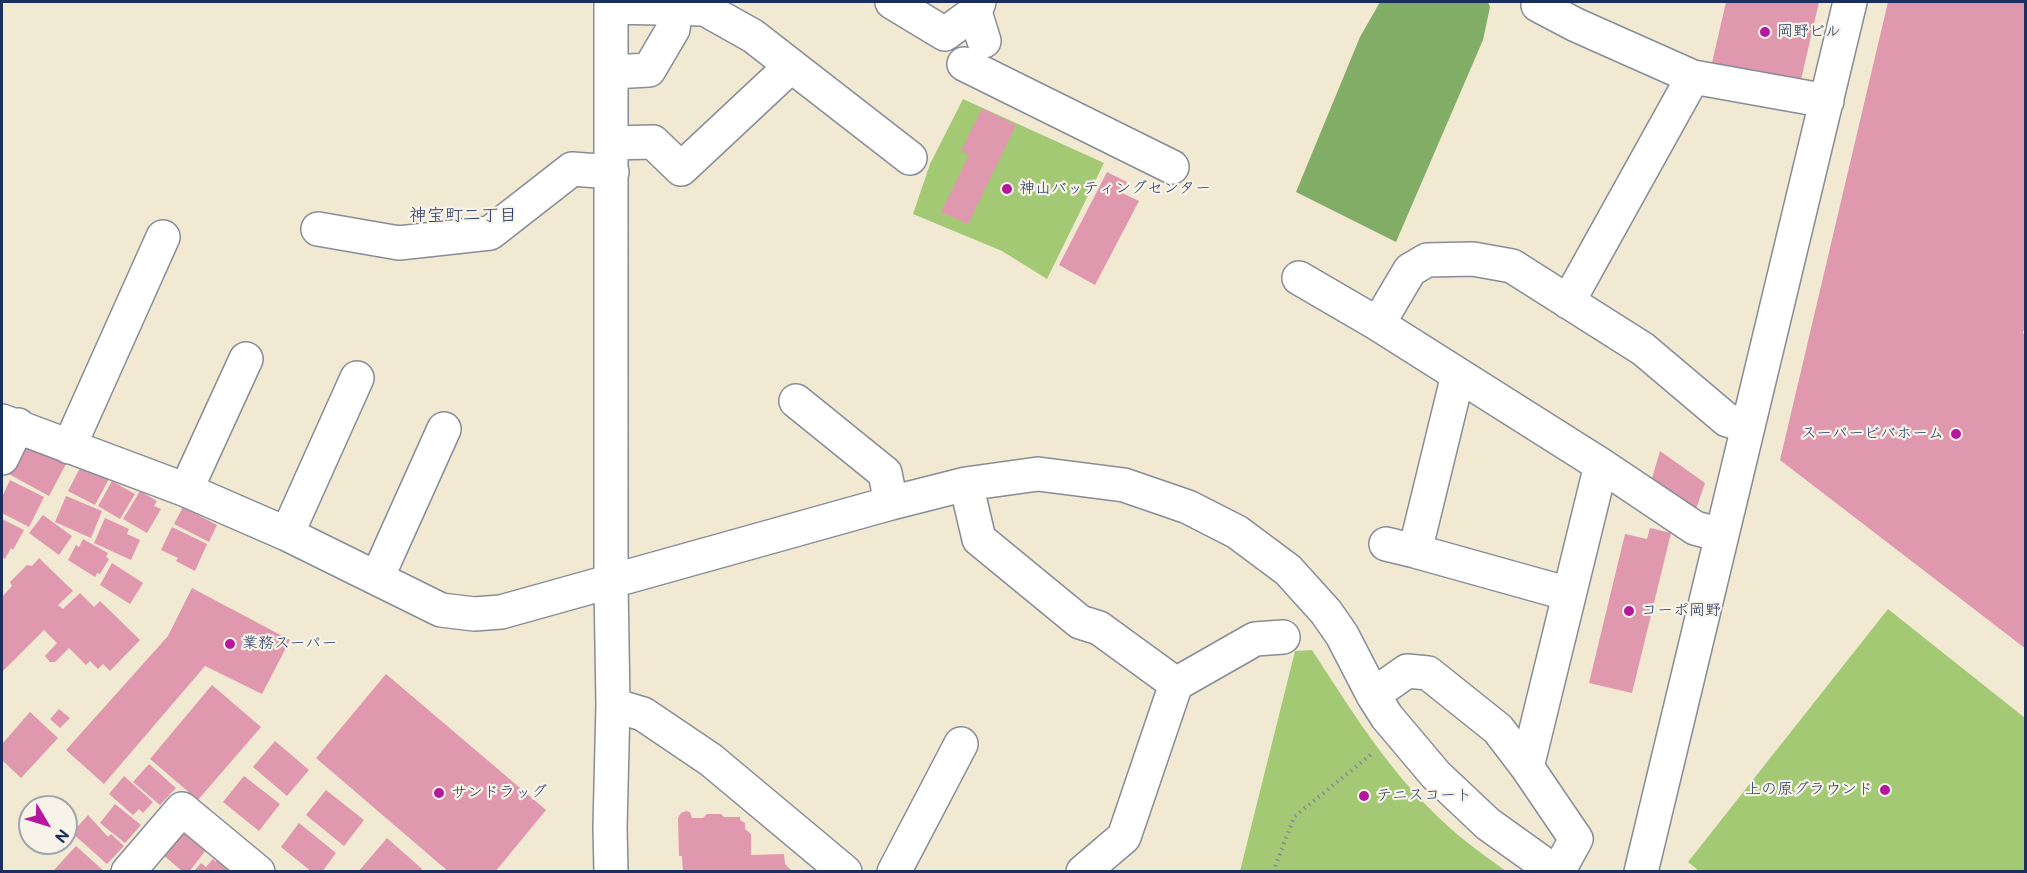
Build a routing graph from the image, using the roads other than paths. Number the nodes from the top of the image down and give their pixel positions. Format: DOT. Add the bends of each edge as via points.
graph roads {
  1 [pos="892,2"];
  2 [pos="1850,2"];
  3 [pos="611,4"];
  4 [pos="676,5"];
  5 [pos="1538,5"];
  6 [pos="975,30"];
  7 [pos="791,66"];
  8 [pos="612,72"];
  9 [pos="1693,76"];
  10 [pos="1827,101"];
  11 [pos="612,157"];
  12 [pos="910,158"];
  13 [pos="1172,167"];
  14 [pos="318,229"];
  15 [pos="164,237"];
  16 [pos="1299,278"];
  17 [pos="1568,302"];
  18 [pos="1378,324"];
  19 [pos="246,359"];
  20 [pos="1458,375"];
  21 [pos="357,378"];
  22 [pos="796,401"];
  23 [pos="10,423"];
  24 [pos="1748,426"];
  25 [pos="444,429"];
  26 [pos="69,447"];
  27 [pos="2,458"];
  28 [pos="1601,465"];
  29 [pos="966,484"];
  30 [pos="186,490"];
  31 [pos="891,503"];
  32 [pos="287,534"];
  33 [pos="1721,535"];
  34 [pos="377,578"];
  35 [pos="611,583"];
  36 [pos="1569,594"];
  37 [pos="1283,637"];
  38 [pos="1176,684"];
  39 [pos="1373,695"];
  40 [pos="613,705"];
  41 [pos="961,744"];
  42 [pos="1527,767"];
  43 [pos="128,872"];
  44 [pos="258,872"];
  45 [pos="611,872"];
  46 [pos="845,872"];
  47 [pos="894,872"];
  48 [pos="1083,872"];
  49 [pos="1556,872"];
  50 [pos="1641,872"];
  1 -- 6 [label="street" via="945,34"];
  2 -- 10 [label="street"];
  3 -- 4 [label="street"];
  3 -- 8 [label="street"];
  4 -- 7 [label="street" via="705,9 753,36"];
  4 -- 8 [label="street" via="673,29 649,70"];
  5 -- 9 [label="street"];
  6 -- 13 [label="street"];
  7 -- 11 [label="street" via="681,169 653,142"];
  7 -- 12 [label="street"];
  8 -- 11 [label="street"];
  9 -- 10 [label="street"];
  9 -- 17 [label="street"];
  10 -- 24 [label="street"];
  11 -- 14 [label="street" via="572,169 490,233 399,243"];
  11 -- 35 [label="street"];
  15 -- 26 [label="street"];
  16 -- 18 [label="street"];
  17 -- 18 [label="street" via="1512,266 1473,260 1426,260 1410,270"];
  17 -- 24 [label="street" via="1643,349 1727,420"];
  18 -- 20 [label="street"];
  19 -- 30 [label="street"];
  20 -- 28 [label="street"];
  20 -- 36 [label="street" via="1400,547"];
  21 -- 32 [label="street"];
  22 -- 31 [label="street" via="885,473"];
  23 -- 26 [label="street"];
  23 -- 27 [label="street"];
  24 -- 33 [label="street"];
  25 -- 34 [label="street"];
  26 -- 30 [label="street"];
  28 -- 33 [label="street" via="1695,528"];
  28 -- 36 [label="street"];
  29 -- 31 [label="street"];
  29 -- 38 [label="street" via="979,539 1080,622 1099,628"];
  29 -- 39 [label="street" via="1038,474 1124,485 1188,507 1237,532 1288,570 1326,612"];
  30 -- 32 [label="street"];
  31 -- 35 [label="street"];
  32 -- 34 [label="street"];
  33 -- 50 [label="street"];
  34 -- 35 [label="street" via="441,610 474,614 501,612"];
  35 -- 40 [label="street"];
  36 -- 42 [label="street"];
  37 -- 38 [label="street" via="1255,639"];
  38 -- 48 [label="street" via="1124,837"];
  39 -- 42 [label="street" via="1407,671 1428,673 1498,729"];
  39 -- 49 [label="street" via="1437,775 1488,824"];
  40 -- 45 [label="street"];
  40 -- 46 [label="street" via="643,714 711,760"];
  41 -- 47 [label="street"];
  42 -- 49 [label="street" via="1576,839"];
  43 -- 44 [label="street" via="182,809"];
}
